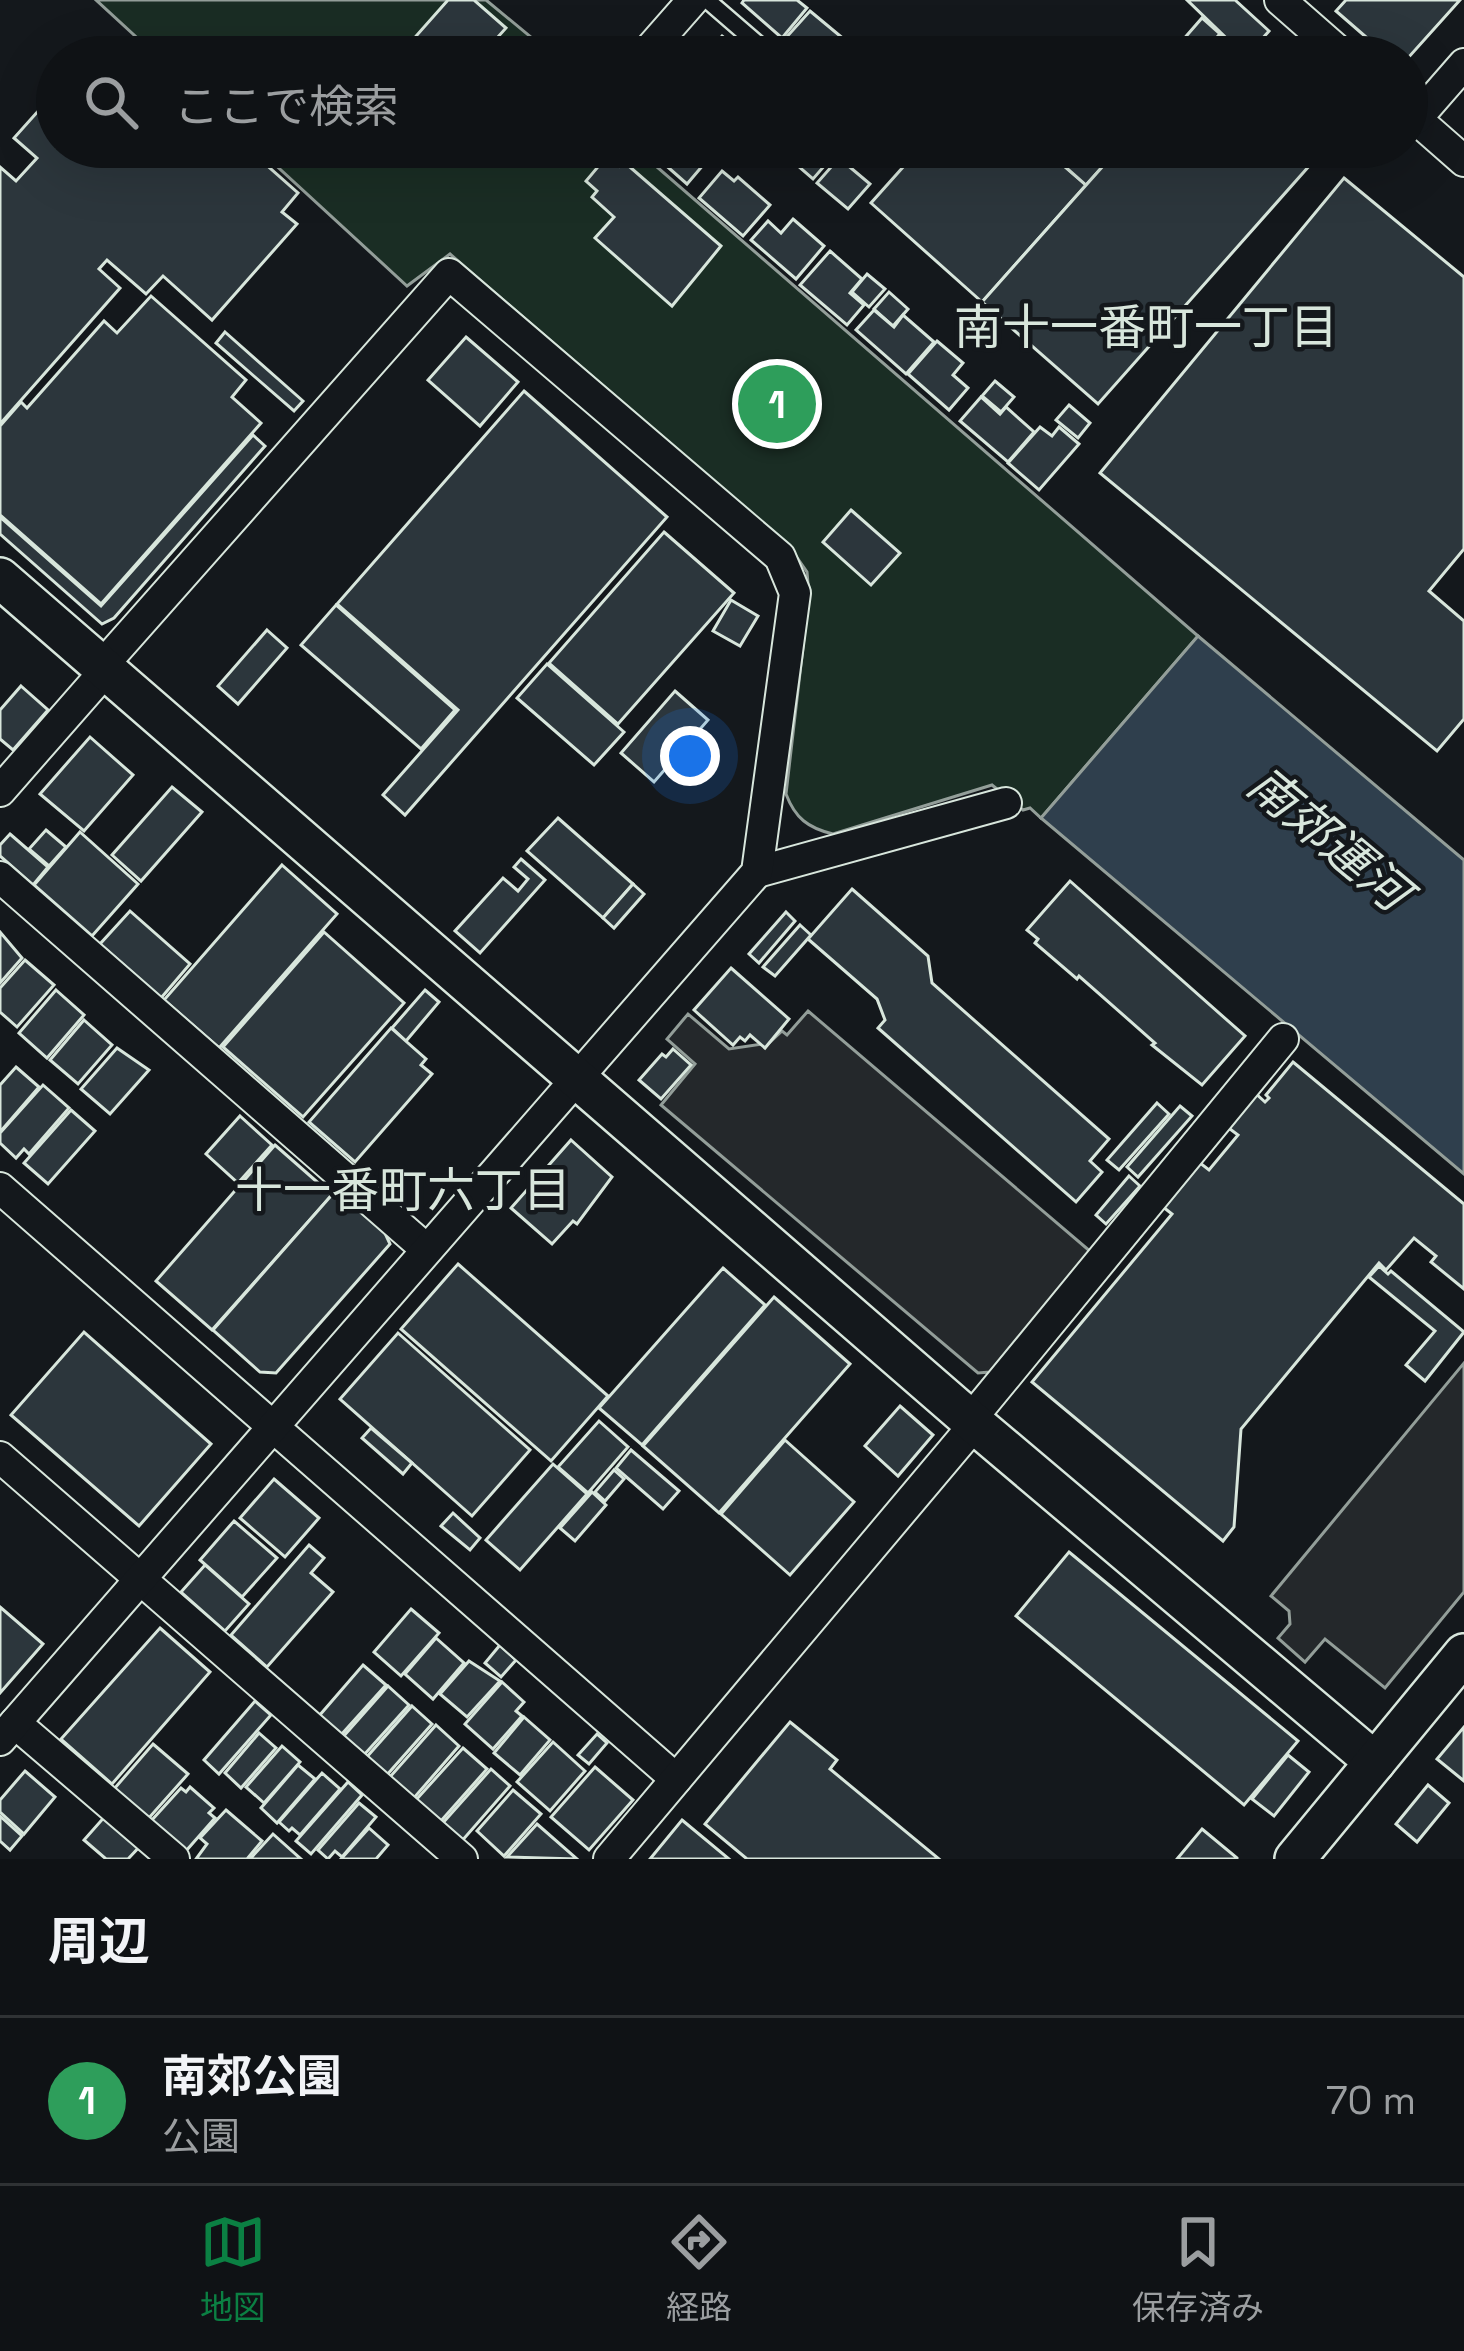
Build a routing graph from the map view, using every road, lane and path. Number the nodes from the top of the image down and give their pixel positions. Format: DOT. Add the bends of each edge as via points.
graph roads {
  1 [pos="693,0"];
  2 [pos="707,0"];
  3 [pos="1280,0"];
  4 [pos="661,36"];
  5 [pos="749,36"];
  6 [pos="1321,36"];
  7 [pos="1464,64"];
  8 [pos="1428,99"];
  9 [pos="1428,129"];
  10 [pos="1464,161"];
  11 [pos="0,578"];
  12 [pos="104,668"];
  13 [pos="0,791"];
  14 [pos="1006,803"];
  15 [pos="757,872"];
  16 [pos="0,878"];
  17 [pos="1282,1039"];
  18 [pos="575,1078"];
  19 [pos="0,1188"];
  20 [pos="426,1250"];
  21 [pos="972,1422"];
  22 [pos="273,1426"];
  23 [pos="0,1457"];
  24 [pos="140,1579"];
  25 [pos="1464,1654"];
  26 [pos="8,1731"];
  27 [pos="1376,1762"];
  28 [pos="676,1779"];
  29 [pos="174,1859"];
  30 [pos="461,1859"];
  31 [pos="609,1859"];
  32 [pos="1295,1859"];
  1 -- 4 [label="street"];
  2 -- 5 [label="lane"];
  3 -- 6 [label="street"];
  7 -- 8 [label="street"];
  9 -- 10 [label="street"];
  11 -- 12 [label="street"];
  12 -- 13 [label="street"];
  12 -- 15 [label="street" via="449,274 780,557 795,593"];
  12 -- 18 [label="street"];
  14 -- 15 [label="street"];
  15 -- 18 [label="street"];
  16 -- 20 [label="street"];
  17 -- 21 [label="street"];
  18 -- 20 [label="street"];
  18 -- 21 [label="street"];
  19 -- 22 [label="street"];
  20 -- 22 [label="street"];
  21 -- 27 [label="street"];
  21 -- 28 [label="street"];
  22 -- 24 [label="street"];
  22 -- 28 [label="street"];
  23 -- 24 [label="street"];
  24 -- 26 [label="street"];
  24 -- 30 [label="street"];
  25 -- 27 [label="street"];
  26 -- 29 [label="street"];
  27 -- 32 [label="street"];
  28 -- 31 [label="street"];
}
